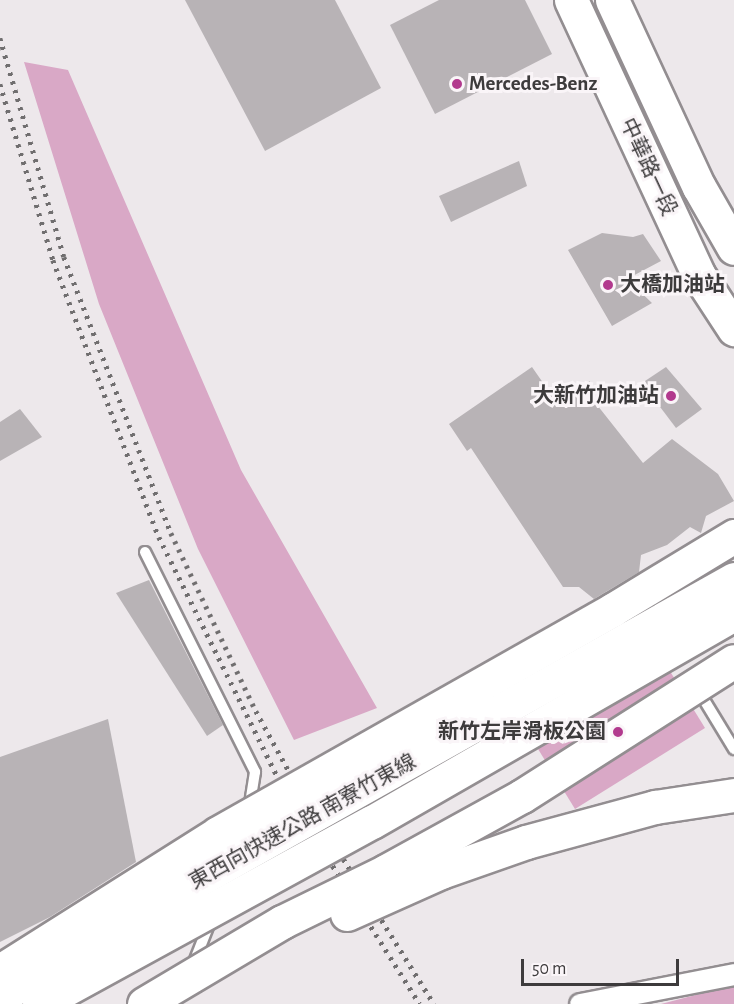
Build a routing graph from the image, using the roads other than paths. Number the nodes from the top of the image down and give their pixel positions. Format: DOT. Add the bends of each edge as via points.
graph roads {
  1 [pos="571,0"];
  2 [pos="612,0"];
  3 [pos="734,248"];
  4 [pos="734,329"];
  5 [pos="734,536"];
  6 [pos="146,552"];
  7 [pos="734,579"];
  8 [pos="734,614"];
  9 [pos="734,661"];
  10 [pos="706,703"];
  11 [pos="734,749"];
  12 [pos="734,795"];
  13 [pos="0,971"];
  14 [pos="734,974"];
  15 [pos="182,993"];
  16 [pos="0,997"];
  17 [pos="39,1004"];
  18 [pos="146,1004"];
  19 [pos="580,1004"];
  1 -- 4 [label="main road, 中華路一段" via="698,274"];
  2 -- 3 [label="main road, 中華路一段" via="699,187"];
  5 -- 13 [label="main road, bridge" via="612,610 218,833"];
  6 -- 15 [label="lane" via="255,772 243,838"];
  7 -- 16 [label="main road, 東西向快速公路 南寮竹東線, bridge" via="168,897"];
  8 -- 17 [label="main road, 東西向快速公路 南寮竹東線, bridge" via="372,822"];
  9 -- 18 [label="main road, bridge" via="522,796 386,871 282,922"];
  10 -- 11 [label="lane"];
  12 -- 18 [label="main road, bridge" via="655,807 588,824 441,872"];
  14 -- 19 [label="street"];
}
